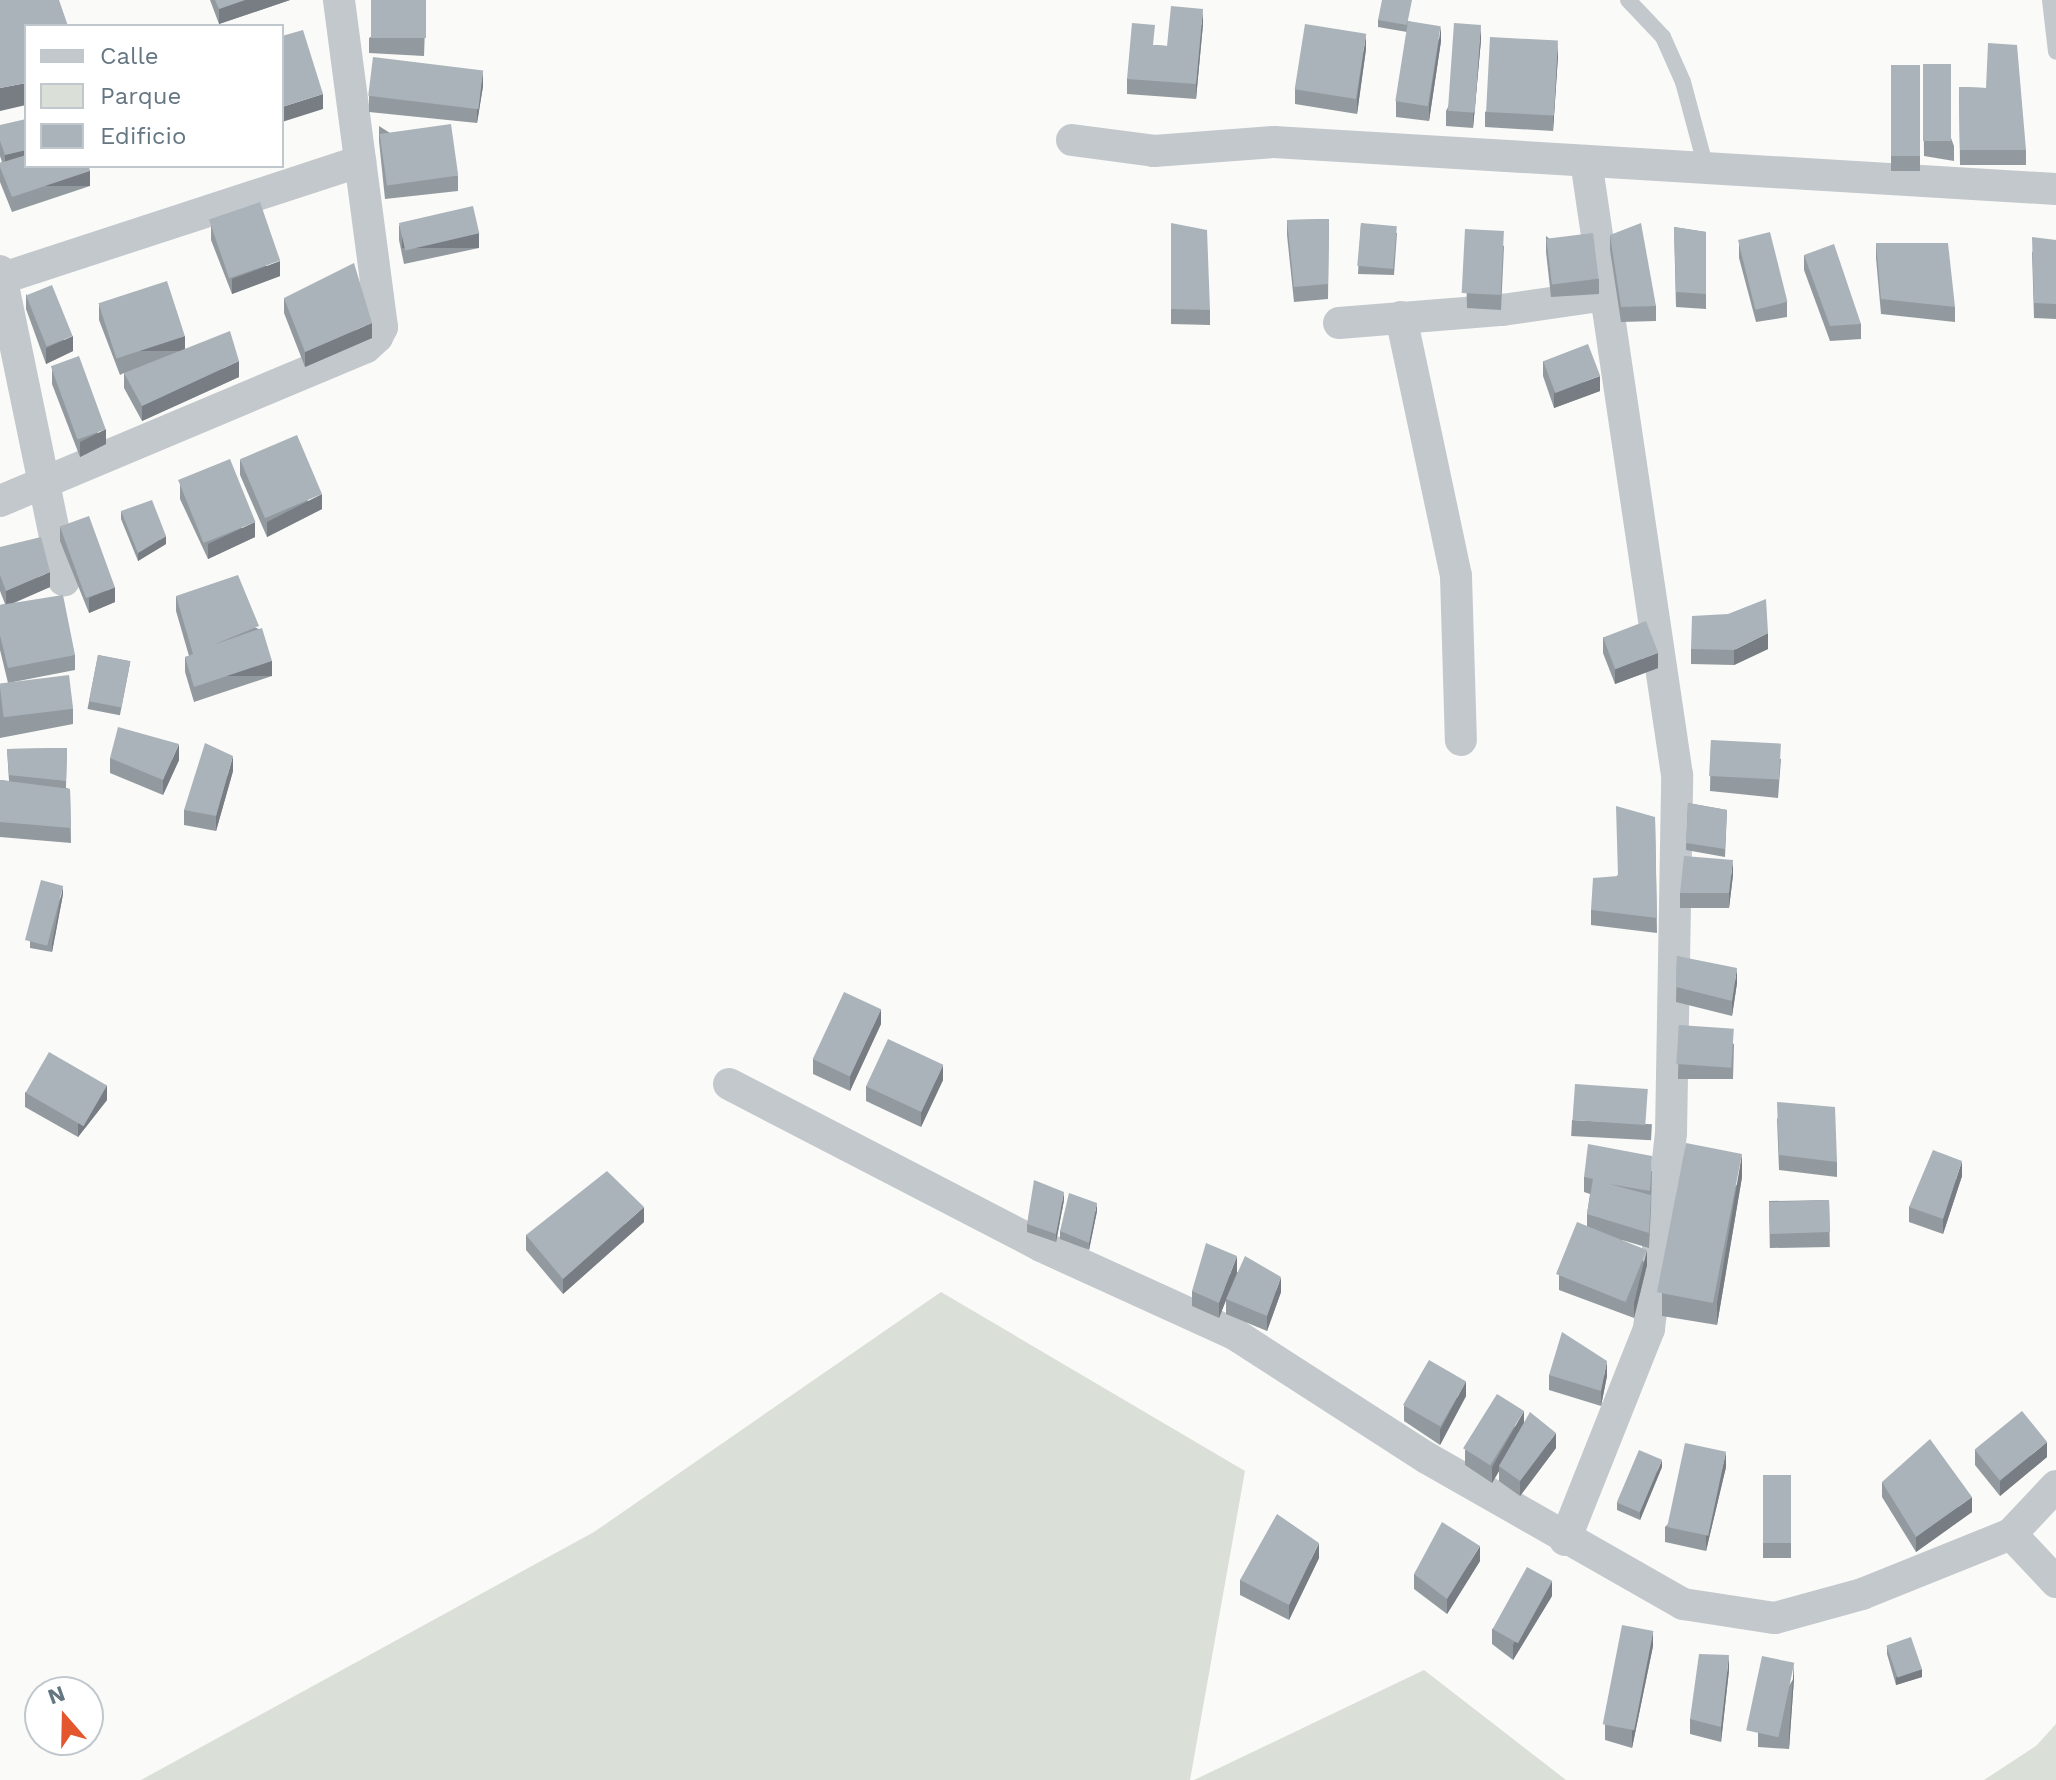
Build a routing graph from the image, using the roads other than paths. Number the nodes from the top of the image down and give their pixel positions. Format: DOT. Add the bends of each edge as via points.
graph roads {
  1 [pos="339,0"];
  2 [pos="1628,0"];
  3 [pos="2050,0"];
  4 [pos="2056,52"];
  5 [pos="1072,140"];
  6 [pos="360,161"];
  7 [pos="1586,161"];
  8 [pos="1706,168"];
  9 [pos="2056,189"];
  10 [pos="0,276"];
  11 [pos="1606,295"];
  12 [pos="1401,317"];
  13 [pos="1339,323"];
  14 [pos="44,486"];
  15 [pos="0,501"];
  16 [pos="64,580"];
  17 [pos="1461,740"];
  18 [pos="729,1084"];
  19 [pos="2056,1486"];
  20 [pos="2011,1534"];
  21 [pos="1565,1540"];
  22 [pos="2056,1582"];
  1 -- 6 [label="street"];
  2 -- 8 [label="lane" via="1663,37 1683,82"];
  3 -- 4 [label="lane"];
  5 -- 7 [label="street" via="1154,151 1274,142"];
  6 -- 10 [label="street"];
  6 -- 14 [label="street" via="382,327 377,337 366,347"];
  7 -- 8 [label="street"];
  7 -- 11 [label="street"];
  8 -- 9 [label="street"];
  10 -- 14 [label="street"];
  11 -- 12 [label="street"];
  11 -- 21 [label="street" via="1677,775 1671,1133 1649,1329"];
  12 -- 13 [label="street"];
  12 -- 17 [label="street" via="1456,576"];
  14 -- 15 [label="street"];
  14 -- 16 [label="street"];
  18 -- 21 [label="street" via="1041,1246 1236,1335"];
  19 -- 20 [label="street"];
  20 -- 21 [label="street" via="1862,1594 1775,1618 1683,1604"];
  20 -- 22 [label="street"];
}
